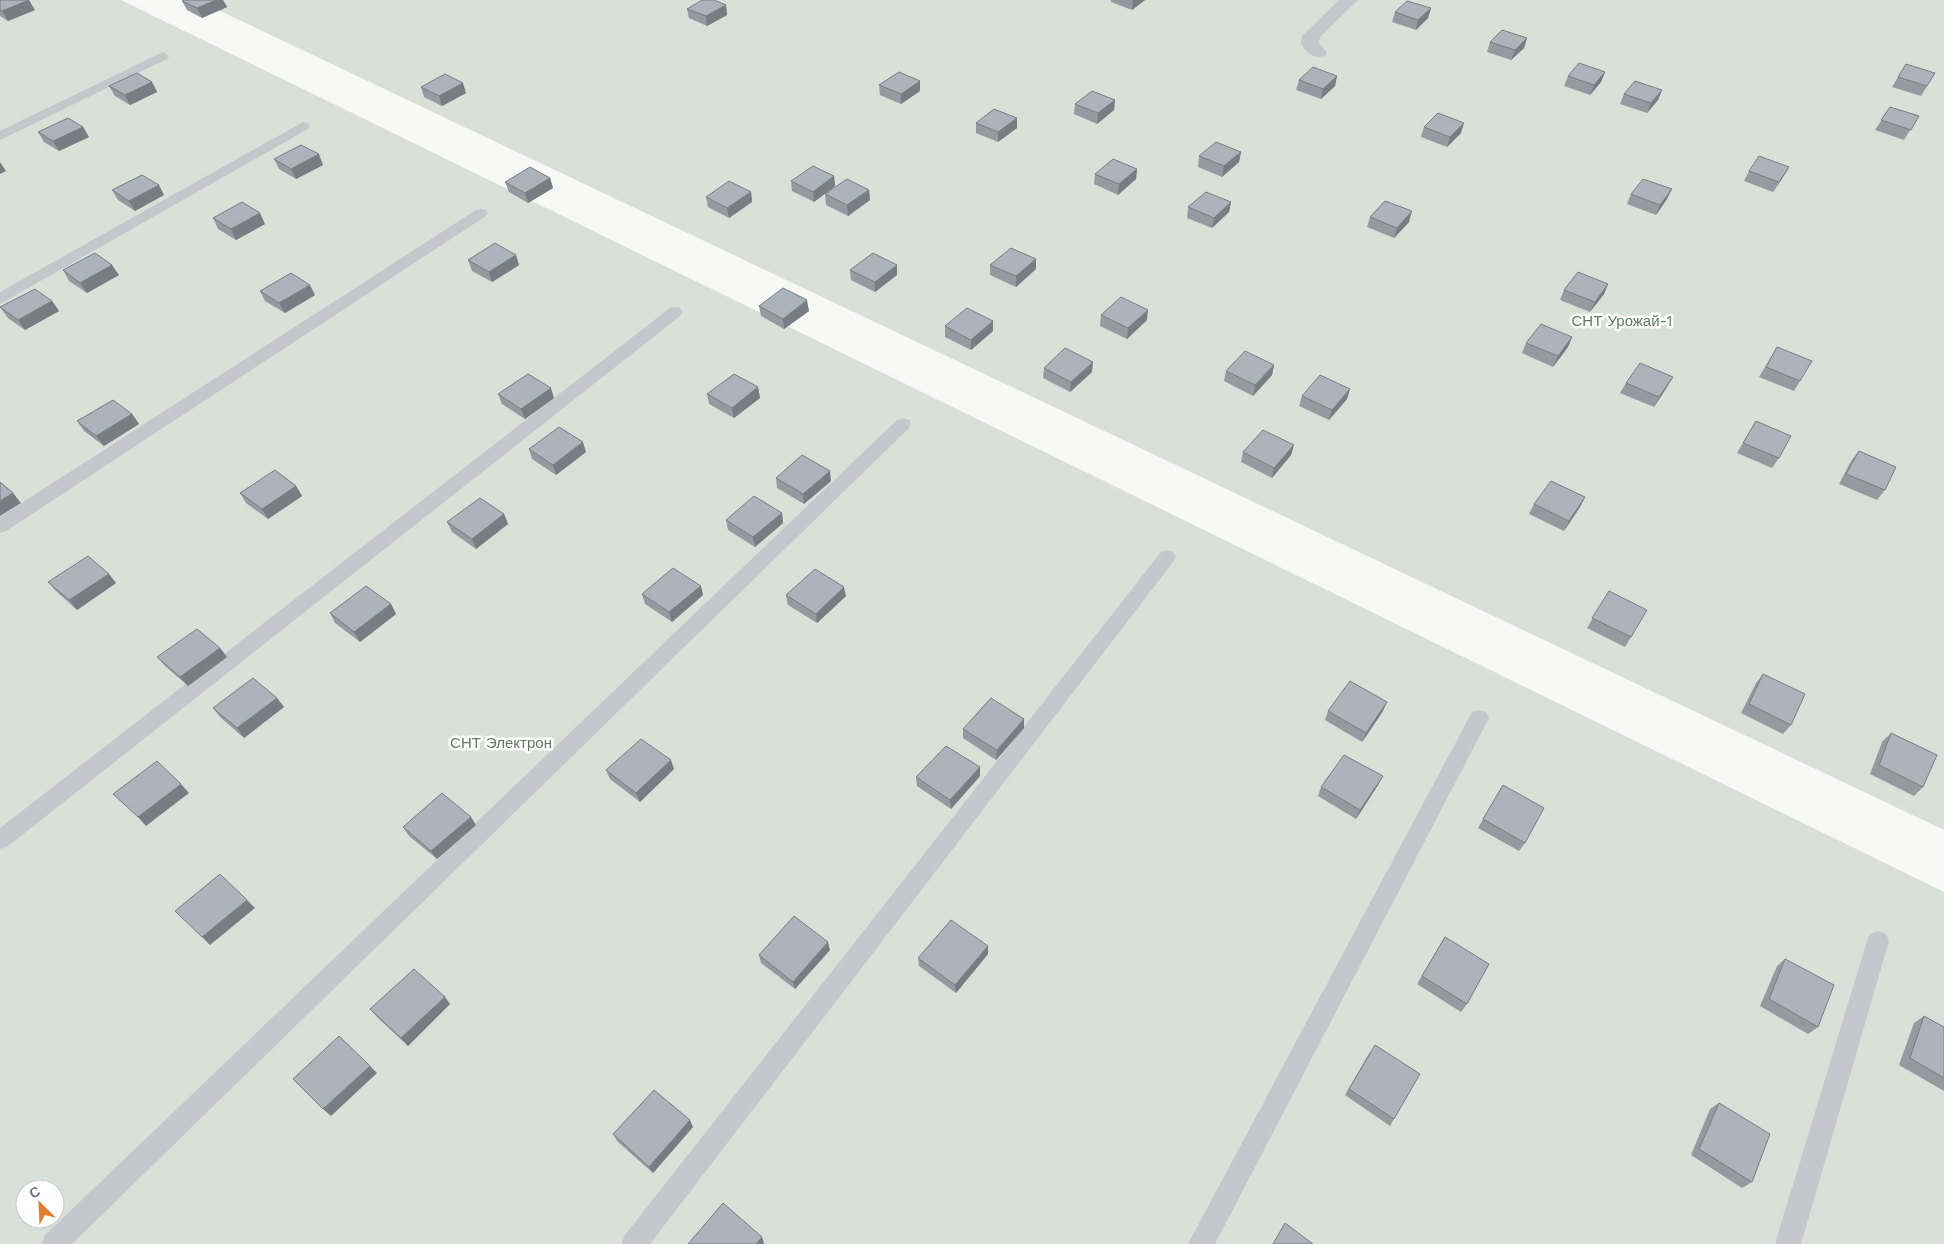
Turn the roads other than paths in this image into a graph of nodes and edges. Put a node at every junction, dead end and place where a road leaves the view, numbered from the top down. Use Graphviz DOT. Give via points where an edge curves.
graph roads {
  1 [pos="1349,0"];
  2 [pos="1318,52"];
  3 [pos="163,56"];
  4 [pos="303,126"];
  5 [pos="0,136"];
  6 [pos="481,213"];
  7 [pos="0,299"];
  8 [pos="675,312"];
  9 [pos="903,424"];
  10 [pos="0,526"];
  11 [pos="1167,557"];
  12 [pos="1479,718"];
  13 [pos="0,840"];
  14 [pos="1878,941"];
  15 [pos="54,1244"];
  16 [pos="634,1244"];
  17 [pos="1201,1244"];
  18 [pos="1788,1244"];
  1 -- 2 [label="street" via="1311,36 1310,44"];
  3 -- 5 [label="lane"];
  4 -- 7 [label="lane"];
  6 -- 10 [label="lane"];
  8 -- 13 [label="lane"];
  9 -- 15 [label="lane"];
  11 -- 16 [label="lane"];
  12 -- 17 [label="lane"];
  14 -- 18 [label="lane"];
}
